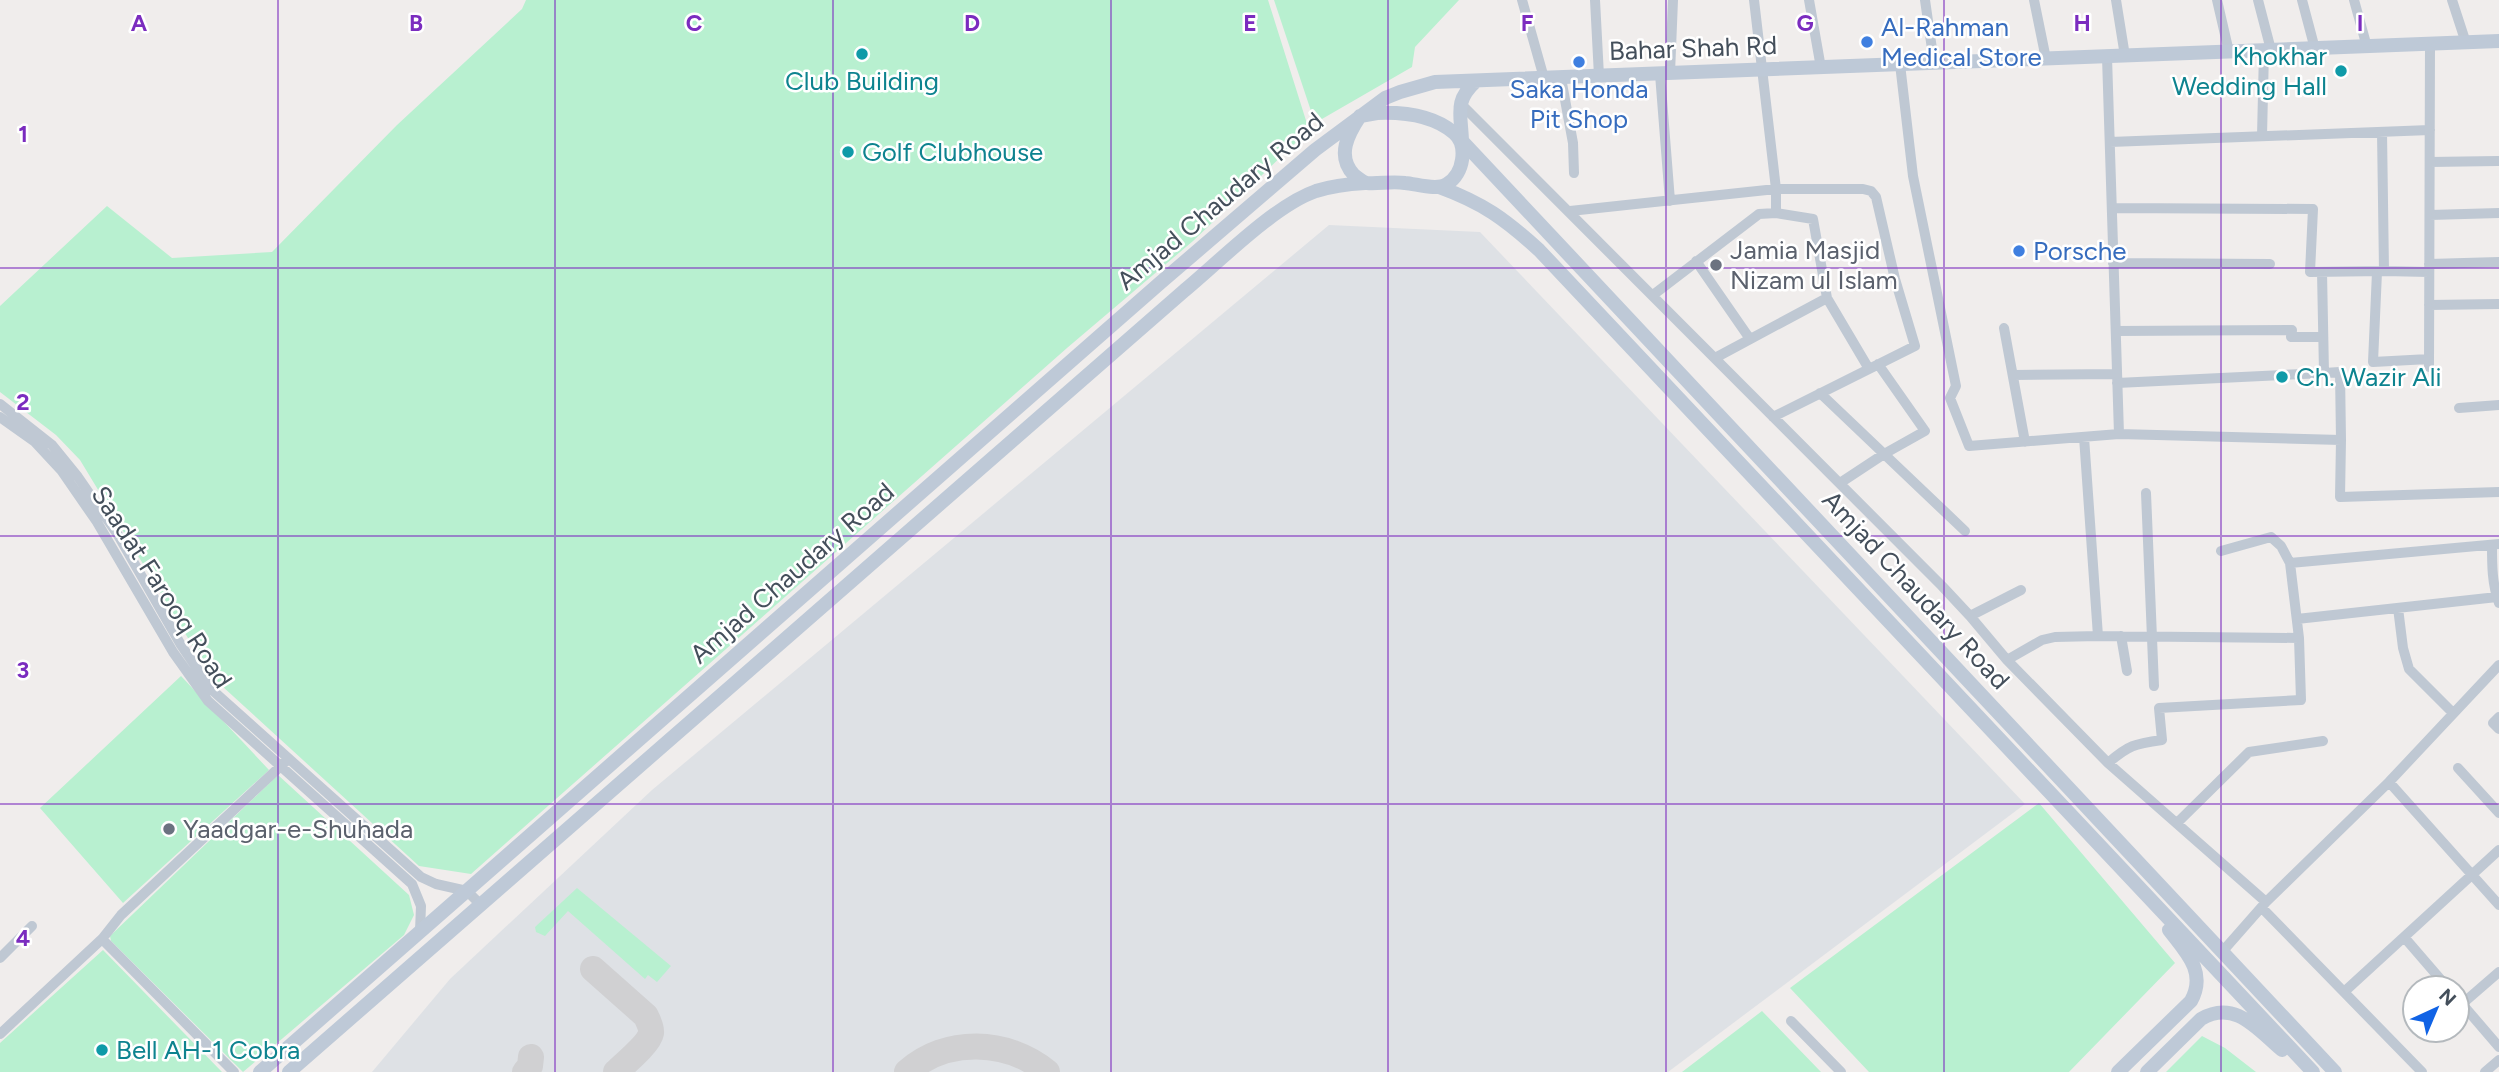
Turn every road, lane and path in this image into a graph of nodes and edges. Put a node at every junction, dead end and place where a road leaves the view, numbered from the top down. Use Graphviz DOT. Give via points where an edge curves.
graph roads {
  1 [pos="1522,0"];
  2 [pos="1595,0"];
  3 [pos="1673,0"];
  4 [pos="1754,0"];
  5 [pos="1809,0"];
  6 [pos="1925,0"];
  7 [pos="2034,0"];
  8 [pos="2116,0"];
  9 [pos="2217,0"];
  10 [pos="2258,0"];
  11 [pos="2302,0"];
  12 [pos="2354,0"];
  13 [pos="2452,0"];
  14 [pos="2499,41"];
  15 [pos="2466,43"];
  16 [pos="2430,44"];
  17 [pos="2367,47"];
  18 [pos="2315,48"];
  19 [pos="2268,50"];
  20 [pos="2229,52"];
  21 [pos="2125,56"];
  22 [pos="2107,57"];
  23 [pos="2046,59"];
  24 [pos="1934,63"];
  25 [pos="1900,65"];
  26 [pos="1821,68"];
  27 [pos="1764,70"];
  28 [pos="1665,74"];
  29 [pos="1599,76"];
  30 [pos="1544,78"];
  31 [pos="1561,78"];
  32 [pos="1476,81"];
  33 [pos="1460,103"];
  34 [pos="1360,117"];
  35 [pos="2430,130"];
  36 [pos="2382,132"];
  37 [pos="2262,136"];
  38 [pos="1462,141"];
  39 [pos="2110,142"];
  40 [pos="2498,161"];
  41 [pos="2430,162"];
  42 [pos="1574,173"];
  43 [pos="1364,183"];
  44 [pos="1439,187"];
  45 [pos="1776,189"];
  46 [pos="1670,201"];
  47 [pos="2112,208"];
  48 [pos="1570,211"];
  49 [pos="1776,213"];
  50 [pos="2499,213"];
  51 [pos="2430,215"];
  52 [pos="1696,261"];
  53 [pos="2499,261"];
  54 [pos="2113,263"];
  55 [pos="2270,264"];
  56 [pos="2429,268"];
  57 [pos="2322,272"];
  58 [pos="2380,272"];
  59 [pos="1653,295"];
  60 [pos="1827,298"];
  61 [pos="2429,304"];
  62 [pos="2499,304"];
  63 [pos="2004,328"];
  64 [pos="2116,331"];
  65 [pos="2323,337"];
  66 [pos="1751,339"];
  67 [pos="1715,358"];
  68 [pos="1873,367"];
  69 [pos="2324,373"];
  70 [pos="2012,374"];
  71 [pos="2117,379"];
  72 [pos="1820,393"];
  73 [pos="2499,405"];
  74 [pos="2459,408"];
  75 [pos="1,411"];
  76 [pos="1773,417"];
  77 [pos="2119,434"];
  78 [pos="2084,437"];
  79 [pos="2341,440"];
  80 [pos="2025,442"];
  81 [pos="1884,454"];
  82 [pos="1840,483"];
  83 [pos="2499,492"];
  84 [pos="2146,493"];
  85 [pos="1965,531"];
  86 [pos="2496,545"];
  87 [pos="2221,551"];
  88 [pos="2290,563"];
  89 [pos="2021,590"];
  90 [pos="2498,600"];
  91 [pos="2398,608"];
  92 [pos="1970,616"];
  93 [pos="2297,619"];
  94 [pos="2098,636"];
  95 [pos="2121,636"];
  96 [pos="2152,637"];
  97 [pos="2299,638"];
  98 [pos="2007,660"];
  99 [pos="2499,665"];
  100 [pos="2127,671"];
  101 [pos="2154,685"];
  102 [pos="2454,713"];
  103 [pos="2499,717"];
  104 [pos="2499,729"];
  105 [pos="2323,741"];
  106 [pos="284,763"];
  107 [pos="2108,763"];
  108 [pos="2458,768"];
  109 [pos="2389,782"];
  110 [pos="2499,813"];
  111 [pos="2177,823"];
  112 [pos="2499,850"];
  113 [pos="2109,854"];
  114 [pos="2472,875"];
  115 [pos="467,891"];
  116 [pos="480,904"];
  117 [pos="2264,905"];
  118 [pos="2499,905"];
  119 [pos="32,926"];
  120 [pos="420,932"];
  121 [pos="2404,937"];
  122 [pos="102,939"];
  123 [pos="2222,952"];
  124 [pos="0,958"];
  125 [pos="2499,972"];
  126 [pos="2436,974"];
  127 [pos="2344,992"];
  128 [pos="2471,993"];
  129 [pos="2471,1014"];
  130 [pos="1791,1021"];
  131 [pos="0,1034"];
  132 [pos="2499,1047"];
  133 [pos="2499,1060"];
  134 [pos="234,1072"];
  135 [pos="260,1072"];
  136 [pos="289,1072"];
  137 [pos="1841,1072"];
  138 [pos="2118,1072"];
  139 [pos="2147,1072"];
  140 [pos="2307,1072"];
  141 [pos="2313,1072"];
  142 [pos="2335,1072"];
  143 [pos="2422,1072"];
  144 [pos="2485,1072"];
  1 -- 30 [label="street"];
  2 -- 29 [label="street"];
  3 -- 28 [label="street"];
  4 -- 27 [label="street"];
  5 -- 26 [label="street"];
  6 -- 24 [label="street"];
  7 -- 23 [label="street"];
  8 -- 21 [label="street"];
  9 -- 20 [label="street"];
  10 -- 19 [label="street"];
  11 -- 18 [label="street"];
  12 -- 17 [label="street"];
  13 -- 15 [label="street"];
  14 -- 15 [label="main road, Bahar Shah Rd"];
  15 -- 16 [label="main road, Bahar Shah Rd"];
  16 -- 17 [label="main road, Bahar Shah Rd"];
  16 -- 35 [label="street"];
  17 -- 18 [label="main road, Bahar Shah Rd"];
  18 -- 19 [label="main road, Bahar Shah Rd"];
  19 -- 20 [label="main road, Bahar Shah Rd"];
  19 -- 37 [label="street"];
  20 -- 21 [label="main road, Bahar Shah Rd"];
  21 -- 22 [label="main road, Bahar Shah Rd"];
  22 -- 23 [label="main road, Bahar Shah Rd"];
  22 -- 39 [label="street"];
  23 -- 24 [label="main road, Bahar Shah Rd"];
  24 -- 25 [label="main road, Bahar Shah Rd"];
  25 -- 26 [label="main road, Bahar Shah Rd"];
  25 -- 80 [label="street" via="1913,176 1956,386 1950,398 1969,446"];
  26 -- 27 [label="main road, Bahar Shah Rd"];
  27 -- 28 [label="main road, Bahar Shah Rd"];
  27 -- 45 [label="street"];
  28 -- 29 [label="main road, Bahar Shah Rd"];
  28 -- 46 [label="street"];
  29 -- 31 [label="main road, Bahar Shah Rd"];
  30 -- 31 [label="main road, Bahar Shah Rd"];
  30 -- 32 [label="main road, Bahar Shah Rd"];
  31 -- 42 [label="street"];
  32 -- 33 [label="main road"];
  32 -- 34 [label="main road, Amjad Chaudary Road" via="1417,86 1385,98"];
  33 -- 38 [label="main road"];
  33 -- 48 [label="street"];
  34 -- 38 [label="main road" via="1417,116 1445,127"];
  34 -- 43 [label="main road" via="1346,141 1344,156 1350,170"];
  34 -- 115 [label="main road, Amjad Chaudary Road" via="1160,283"];
  35 -- 36 [label="street"];
  35 -- 41 [label="street"];
  36 -- 37 [label="street"];
  36 -- 58 [label="street"];
  37 -- 39 [label="street"];
  38 -- 44 [label="main road" via="1458,172"];
  38 -- 123 [label="main road, Amjad Chaudary Road"];
  39 -- 47 [label="street"];
  40 -- 41 [label="street"];
  41 -- 51 [label="street"];
  43 -- 44 [label="main road"];
  43 -- 116 [label="main road, Amjad Chaudary Road" via="1314,192 1268,220"];
  44 -- 113 [label="main road, Amjad Chaudary Road" via="1487,208 1539,250"];
  45 -- 46 [label="street"];
  45 -- 49 [label="street"];
  45 -- 68 [label="street" via="1863,189 1876,197 1915,346"];
  46 -- 48 [label="street"];
  47 -- 54 [label="street"];
  47 -- 57 [label="street" via="2313,209 2310,272"];
  48 -- 59 [label="street"];
  49 -- 52 [label="street" via="1759,214"];
  49 -- 60 [label="street" via="1813,219"];
  50 -- 51 [label="street"];
  51 -- 56 [label="street"];
  52 -- 59 [label="street"];
  52 -- 66 [label="street"];
  53 -- 56 [label="street"];
  54 -- 55 [label="street"];
  54 -- 64 [label="street"];
  56 -- 58 [label="street"];
  56 -- 61 [label="street"];
  57 -- 58 [label="street"];
  57 -- 65 [label="street"];
  58 -- 61 [label="street" via="2373,362 2429,363"];
  59 -- 67 [label="street"];
  60 -- 66 [label="street"];
  60 -- 68 [label="street"];
  61 -- 62 [label="street"];
  63 -- 70 [label="street"];
  64 -- 65 [label="street" via="2292,330 2291,337"];
  64 -- 71 [label="street"];
  65 -- 69 [label="street"];
  66 -- 67 [label="street"];
  67 -- 76 [label="street"];
  68 -- 72 [label="street"];
  68 -- 81 [label="street" via="1925,431"];
  69 -- 71 [label="street"];
  69 -- 79 [label="street" via="2340,372"];
  70 -- 71 [label="street"];
  70 -- 80 [label="street"];
  71 -- 77 [label="street"];
  72 -- 76 [label="street"];
  72 -- 81 [label="street"];
  73 -- 74 [label="street"];
  75 -- 106 [label="street, Saadat Farooq Road" via="52,445 78,477 211,690"];
  76 -- 82 [label="street"];
  77 -- 78 [label="street"];
  77 -- 79 [label="street"];
  78 -- 80 [label="street"];
  78 -- 94 [label="street"];
  79 -- 83 [label="street" via="2340,497"];
  81 -- 82 [label="street"];
  81 -- 85 [label="street"];
  82 -- 92 [label="street"];
  84 -- 96 [label="street"];
  86 -- 88 [label="street"];
  86 -- 90 [label="street" via="2492,571"];
  87 -- 88 [label="street" via="2271,537"];
  88 -- 93 [label="street"];
  89 -- 92 [label="street"];
  90 -- 91 [label="street"];
  91 -- 93 [label="street"];
  91 -- 102 [label="street" via="2409,669"];
  92 -- 98 [label="street"];
  93 -- 97 [label="street"];
  94 -- 95 [label="street"];
  94 -- 98 [label="street" via="2042,640"];
  95 -- 96 [label="street"];
  95 -- 100 [label="street"];
  96 -- 97 [label="street"];
  96 -- 101 [label="street"];
  97 -- 107 [label="street" via="2301,700 2159,708 2162,740 2126,748"];
  98 -- 107 [label="street"];
  99 -- 102 [label="street"];
  102 -- 109 [label="street"];
  103 -- 104 [label="street" via="2493,723"];
  105 -- 111 [label="street" via="2249,752"];
  106 -- 115 [label="street, Saadat Farooq Road" via="421,877"];
  106 -- 120 [label="street, Saadat Farooq Road" via="412,884 421,906"];
  106 -- 122 [label="street" via="121,915"];
  107 -- 111 [label="street"];
  108 -- 110 [label="street"];
  109 -- 114 [label="street"];
  109 -- 117 [label="street"];
  111 -- 117 [label="street"];
  112 -- 114 [label="street"];
  113 -- 138 [label="main road" via="2193,960 2198,983 2191,1001"];
  113 -- 141 [label="main road, Amjad Chaudary Road"];
  114 -- 118 [label="street"];
  114 -- 121 [label="street"];
  115 -- 116 [label="street"];
  115 -- 120 [label="main road, Amjad Chaudary Road"];
  116 -- 136 [label="main road, Amjad Chaudary Road"];
  117 -- 123 [label="street"];
  117 -- 127 [label="street"];
  119 -- 124 [label="street"];
  120 -- 135 [label="main road, Amjad Chaudary Road"];
  121 -- 126 [label="street"];
  121 -- 127 [label="street"];
  122 -- 131 [label="street"];
  122 -- 134 [label="street"];
  123 -- 142 [label="main road, Amjad Chaudary Road"];
  125 -- 128 [label="street"];
  127 -- 143 [label="street"];
  129 -- 132 [label="street"];
  130 -- 137 [label="street"];
  133 -- 144 [label="street"];
  139 -- 140 [label="main road" via="2201,1019 2224,1011 2250,1023"];
}
